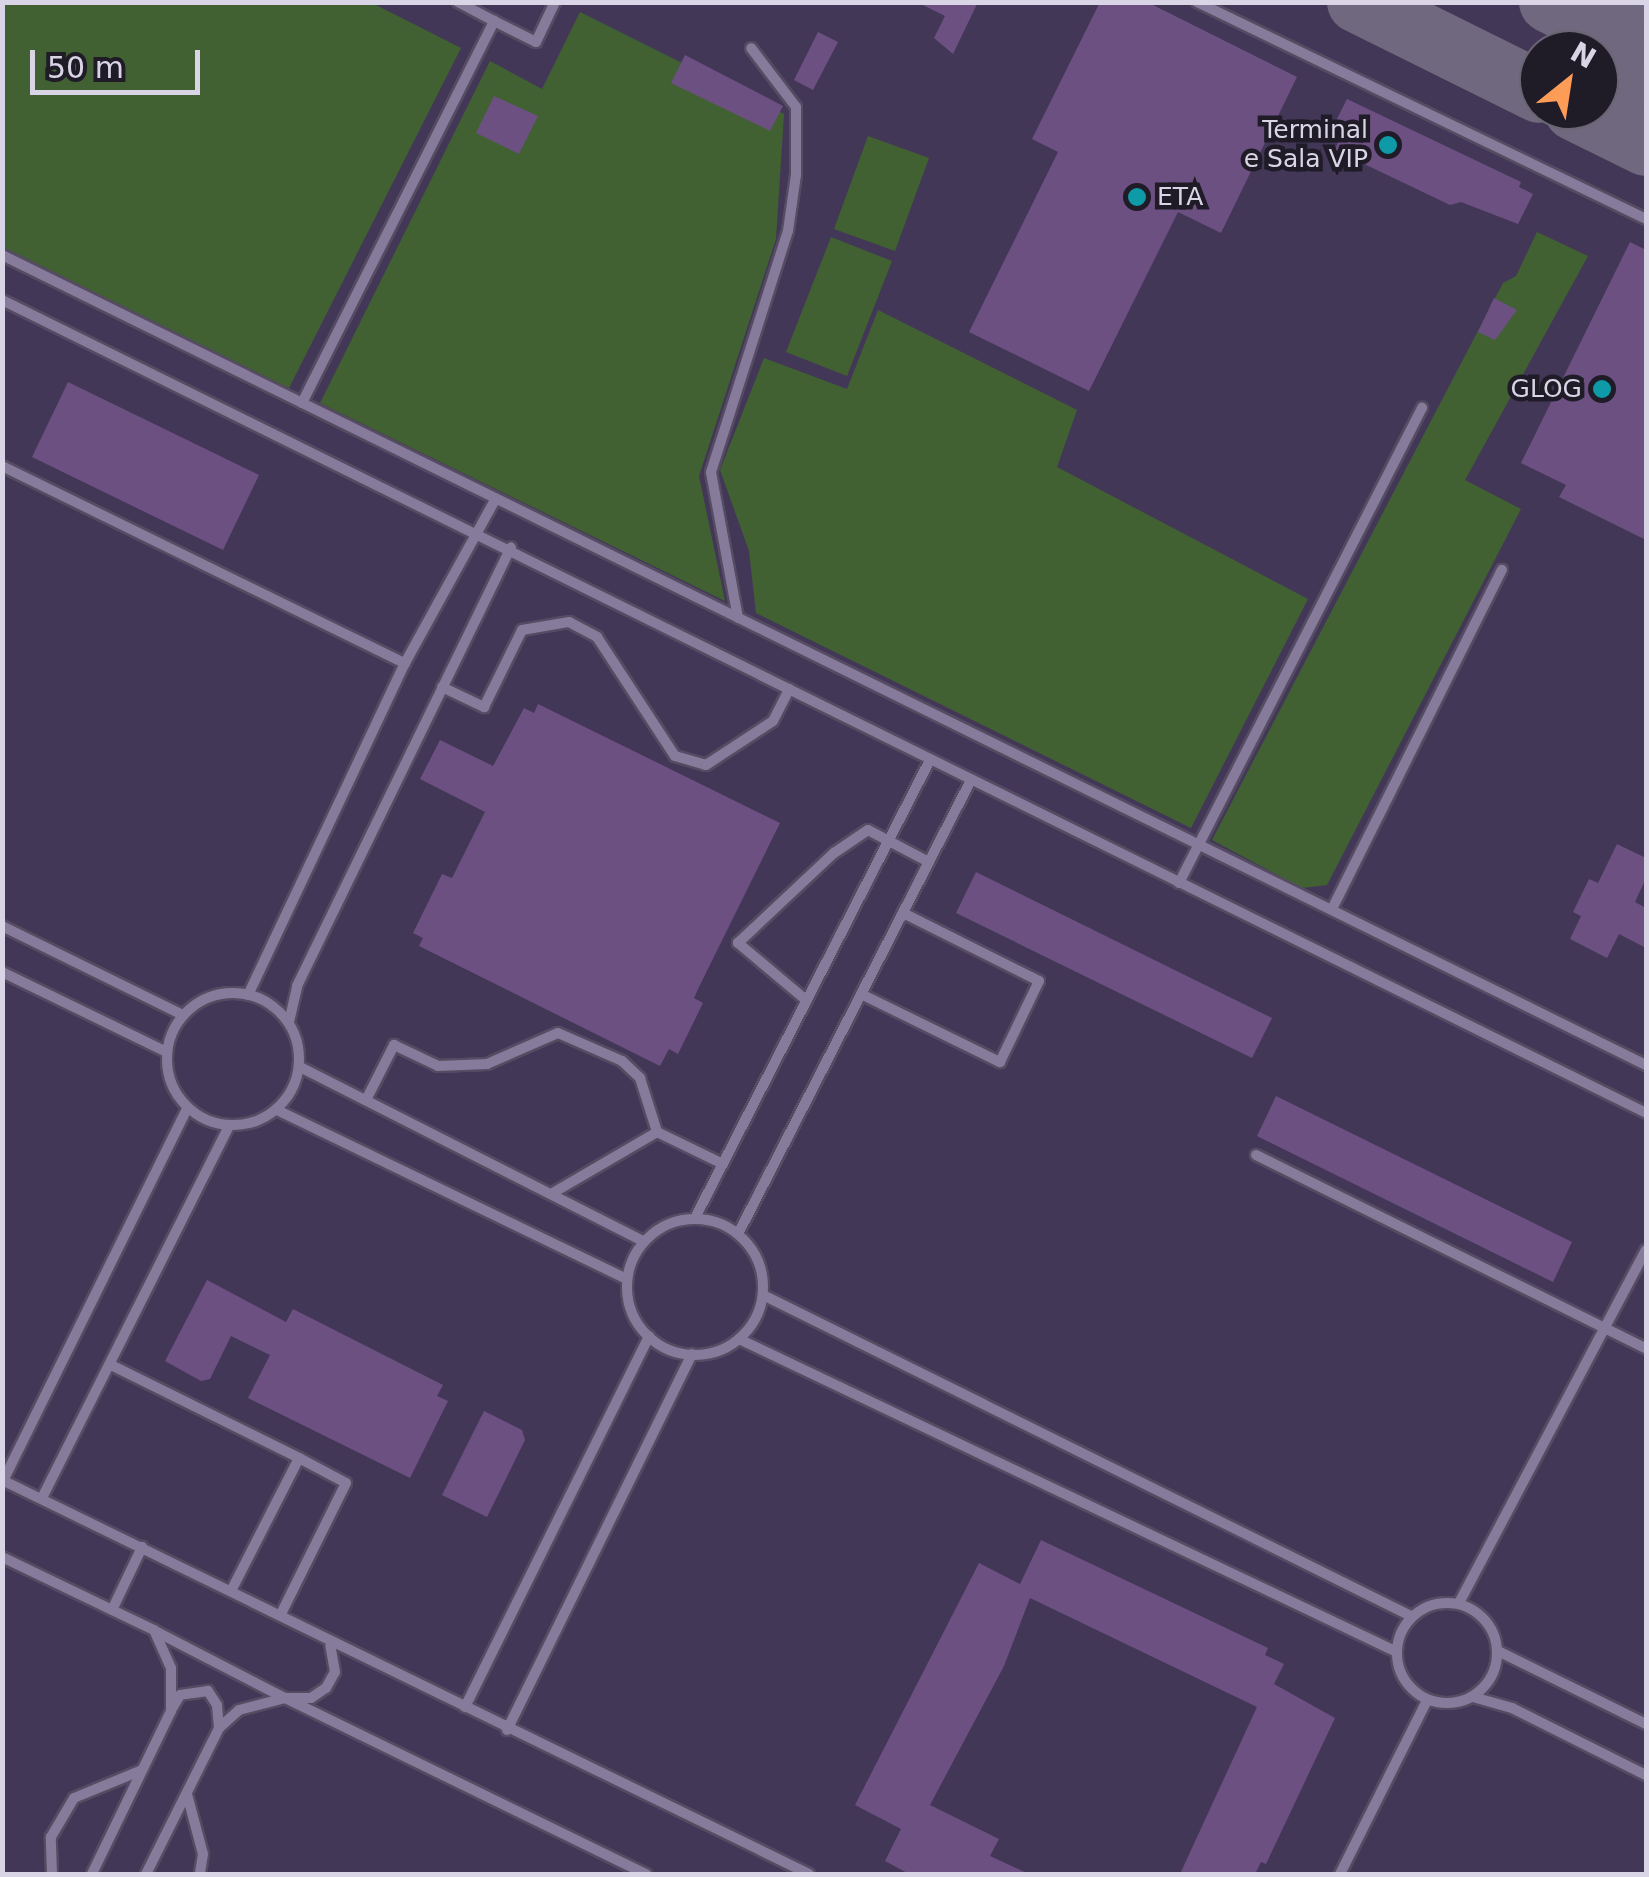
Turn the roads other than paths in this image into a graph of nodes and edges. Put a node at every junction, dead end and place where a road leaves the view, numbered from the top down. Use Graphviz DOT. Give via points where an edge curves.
graph roads {
  1 [pos="458,2"];
  2 [pos="555,2"];
  3 [pos="1197,2"];
  4 [pos="494,21"];
  5 [pos="751,48"];
  6 [pos="1646,218"];
  7 [pos="2,256"];
  8 [pos="2,300"];
  9 [pos="302,403"];
  10 [pos="1422,408"];
  11 [pos="2,466"];
  12 [pos="495,500"];
  13 [pos="474,532"];
  14 [pos="511,548"];
  15 [pos="1502,570"];
  16 [pos="738,618"];
  17 [pos="405,662"];
  18 [pos="442,687"];
  19 [pos="789,689"];
  20 [pos="930,760"];
  21 [pos="971,780"];
  22 [pos="888,841"];
  23 [pos="1200,841"];
  24 [pos="929,862"];
  25 [pos="1179,883"];
  26 [pos="1334,905"];
  27 [pos="902,913"];
  28 [pos="2,926"];
  29 [pos="2,972"];
  30 [pos="860,994"];
  31 [pos="248,995"];
  32 [pos="806,1000"];
  33 [pos="183,1015"];
  34 [pos="289,1022"];
  35 [pos="167,1052"];
  36 [pos="1646,1064"];
  37 [pos="300,1067"];
  38 [pos="366,1100"];
  39 [pos="188,1106"];
  40 [pos="276,1110"];
  41 [pos="1646,1112"];
  42 [pos="228,1126"];
  43 [pos="658,1132"];
  44 [pos="1256,1155"];
  45 [pos="721,1163"];
  46 [pos="550,1194"];
  47 [pos="695,1218"];
  48 [pos="738,1234"];
  49 [pos="643,1241"];
  50 [pos="1646,1250"];
  51 [pos="627,1280"];
  52 [pos="763,1295"];
  53 [pos="1605,1330"];
  54 [pos="648,1336"];
  55 [pos="738,1339"];
  56 [pos="1646,1349"];
  57 [pos="692,1354"];
  58 [pos="111,1365"];
  59 [pos="299,1458"];
  60 [pos="3,1480"];
  61 [pos="42,1498"];
  62 [pos="142,1547"];
  63 [pos="2,1557"];
  64 [pos="231,1591"];
  65 [pos="1459,1603"];
  66 [pos="112,1610"];
  67 [pos="280,1616"];
  68 [pos="1410,1616"];
  69 [pos="154,1630"];
  70 [pos="324,1639"];
  71 [pos="1498,1651"];
  72 [pos="1396,1652"];
  73 [pos="1472,1697"];
  74 [pos="286,1698"];
  75 [pos="1427,1700"];
  76 [pos="466,1706"];
  77 [pos="171,1710"];
  78 [pos="1646,1724"];
  79 [pos="218,1728"];
  80 [pos="507,1730"];
  81 [pos="142,1770"];
  82 [pos="1646,1775"];
  83 [pos="186,1794"];
  84 [pos="52,1874"];
  85 [pos="92,1874"];
  86 [pos="146,1874"];
  87 [pos="200,1874"];
  88 [pos="646,1874"];
  89 [pos="809,1874"];
  90 [pos="1340,1874"];
  1 -- 4 [label="lane"];
  2 -- 4 [label="lane" via="536,42"];
  3 -- 6 [label="lane"];
  4 -- 9 [label="lane"];
  5 -- 16 [label="lane" via="796,108 796,175 788,232 711,472"];
  7 -- 9 [label="lane"];
  8 -- 13 [label="lane"];
  9 -- 12 [label="lane"];
  10 -- 23 [label="lane"];
  11 -- 17 [label="lane"];
  12 -- 13 [label="lane"];
  12 -- 16 [label="lane"];
  13 -- 14 [label="lane"];
  13 -- 17 [label="lane"];
  14 -- 18 [label="lane"];
  14 -- 19 [label="lane"];
  15 -- 26 [label="lane"];
  16 -- 23 [label="lane"];
  17 -- 31 [label="lane"];
  18 -- 19 [label="lane" via="484,707 522,630 570,622 597,637 675,756 706,765 773,721"];
  18 -- 34 [label="lane" via="297,986"];
  19 -- 20 [label="lane"];
  20 -- 21 [label="lane"];
  20 -- 22 [label="lane"];
  21 -- 24 [label="lane"];
  21 -- 25 [label="lane"];
  22 -- 24 [label="lane"];
  22 -- 32 [label="lane"];
  22 -- 32 [label="lane" via="868,830 834,853 738,943"];
  23 -- 25 [label="lane"];
  23 -- 26 [label="lane"];
  24 -- 27 [label="lane"];
  25 -- 41 [label="lane"];
  26 -- 36 [label="lane"];
  27 -- 30 [label="lane"];
  27 -- 30 [label="lane" via="1039,980 1000,1062"];
  28 -- 33 [label="lane"];
  29 -- 35 [label="lane"];
  30 -- 48 [label="lane"];
  31 -- 33 [label="lane" via="208,997"];
  31 -- 34 [label="lane"];
  32 -- 45 [label="lane"];
  33 -- 35 [label="lane"];
  34 -- 37 [label="lane"];
  35 -- 39 [label="lane" via="168,1075"];
  37 -- 38 [label="lane"];
  37 -- 40 [label="lane"];
  38 -- 43 [label="lane" via="394,1045 438,1066 487,1064 558,1033 622,1061 640,1078"];
  38 -- 46 [label="lane"];
  39 -- 42 [label="lane"];
  39 -- 60 [label="lane"];
  40 -- 42 [label="lane"];
  40 -- 51 [label="lane"];
  42 -- 58 [label="lane"];
  43 -- 45 [label="lane"];
  43 -- 46 [label="lane"];
  44 -- 53 [label="lane"];
  45 -- 47 [label="lane"];
  46 -- 49 [label="lane"];
  47 -- 48 [label="lane"];
  47 -- 49 [label="lane" via="672,1222"];
  48 -- 52 [label="lane" via="762,1272"];
  49 -- 51 [label="lane"];
  50 -- 53 [label="lane"];
  51 -- 54 [label="lane" via="627,1298"];
  52 -- 55 [label="lane"];
  52 -- 68 [label="lane"];
  53 -- 56 [label="lane"];
  53 -- 65 [label="lane"];
  54 -- 57 [label="lane"];
  54 -- 76 [label="lane"];
  55 -- 57 [label="lane"];
  55 -- 72 [label="lane"];
  57 -- 80 [label="lane"];
  58 -- 59 [label="lane"];
  58 -- 61 [label="lane"];
  59 -- 64 [label="lane"];
  59 -- 67 [label="lane" via="346,1484"];
  60 -- 61 [label="lane"];
  61 -- 62 [label="lane"];
  62 -- 64 [label="lane"];
  62 -- 66 [label="lane"];
  63 -- 66 [label="lane"];
  64 -- 67 [label="lane"];
  65 -- 68 [label="lane" via="1441,1602"];
  65 -- 71 [label="lane" via="1484,1618"];
  66 -- 69 [label="lane"];
  67 -- 70 [label="lane"];
  68 -- 72 [label="lane"];
  69 -- 74 [label="lane"];
  69 -- 77 [label="lane" via="171,1668"];
  70 -- 74 [label="lane" via="336,1652 326,1688 311,1698"];
  70 -- 76 [label="lane"];
  71 -- 73 [label="lane" via="1495,1670"];
  71 -- 78 [label="lane"];
  72 -- 75 [label="lane" via="1407,1685"];
  73 -- 75 [label="lane" via="1444,1704"];
  73 -- 82 [label="lane" via="1512,1708"];
  74 -- 79 [label="lane" via="239,1710"];
  74 -- 88 [label="lane"];
  75 -- 90 [label="lane"];
  76 -- 80 [label="lane"];
  77 -- 79 [label="lane" via="180,1694 208,1691 218,1705"];
  77 -- 81 [label="lane"];
  79 -- 83 [label="lane"];
  80 -- 89 [label="lane"];
  81 -- 84 [label="lane" via="74,1798 52,1837"];
  81 -- 85 [label="lane"];
  83 -- 86 [label="lane"];
  83 -- 87 [label="lane" via="203,1854"];
}
